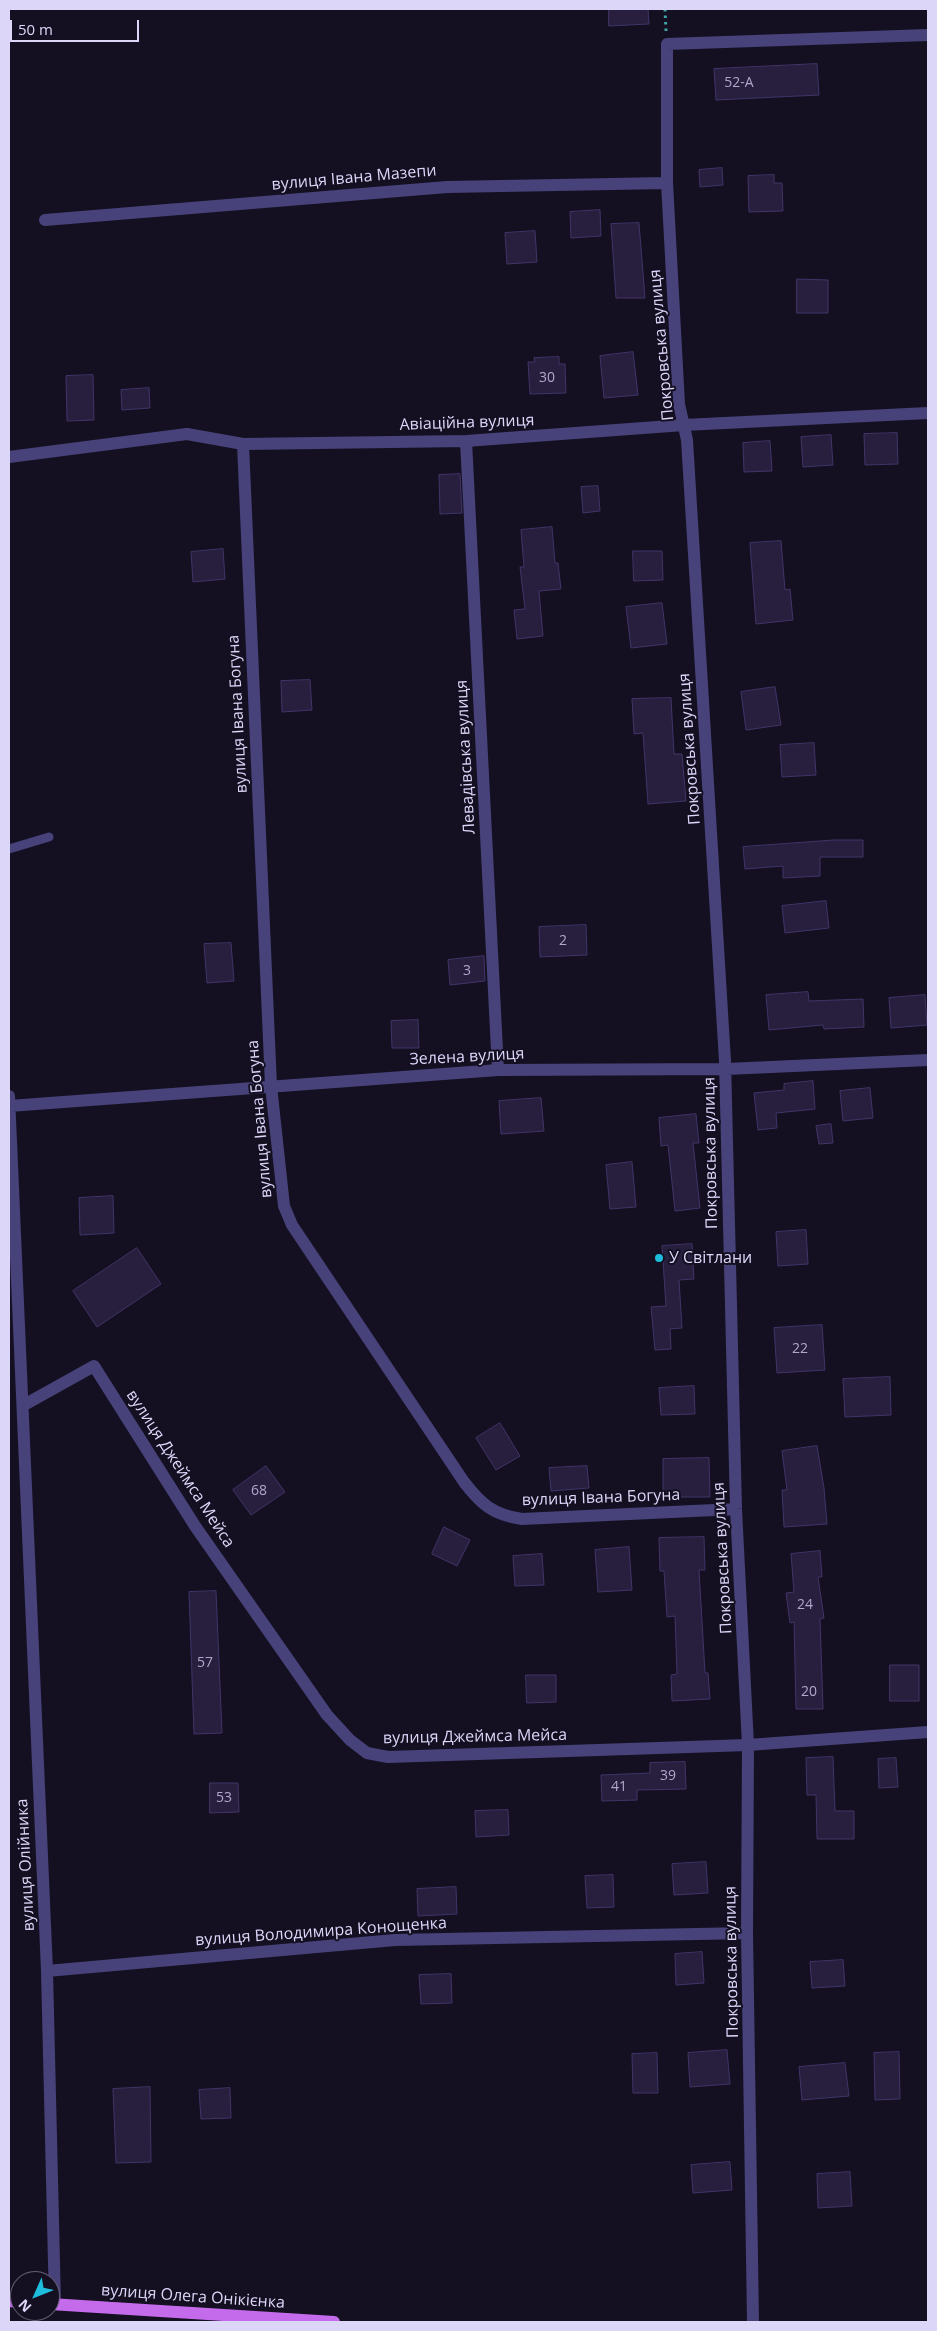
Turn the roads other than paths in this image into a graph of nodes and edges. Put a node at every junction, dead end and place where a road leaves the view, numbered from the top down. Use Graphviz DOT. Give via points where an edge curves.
graph roads {
  1 [pos="928,35"];
  2 [pos="667,183"];
  3 [pos="45,220"];
  4 [pos="928,413"];
  5 [pos="684,425"];
  6 [pos="466,441"];
  7 [pos="242,444"];
  8 [pos="9,457"];
  9 [pos="49,837"];
  10 [pos="9,849"];
  11 [pos="928,1060"];
  12 [pos="726,1069"];
  13 [pos="498,1070"];
  14 [pos="271,1086"];
  15 [pos="9,1096"];
  16 [pos="9,1106"];
  17 [pos="24,1404"];
  18 [pos="736,1509"];
  19 [pos="928,1732"];
  20 [pos="748,1745"];
  21 [pos="747,1933"];
  22 [pos="48,1970"];
  23 [pos="52,2271"];
  24 [pos="60,2305"];
  25 [pos="334,2322"];
  26 [pos="753,2322"];
  1 -- 2 [label="street, Покровська вулиця" via="667,44"];
  2 -- 3 [label="street, вулиця Івана Мазепи" via="447,187"];
  2 -- 5 [label="street, Покровська вулиця" via="679,404"];
  4 -- 5 [label="street, Авіаційна вулиця"];
  5 -- 6 [label="street, Авіаційна вулиця"];
  5 -- 12 [label="street, Покровська вулиця"];
  6 -- 7 [label="street, Авіаційна вулиця"];
  6 -- 13 [label="street, Левадівська вулиця"];
  7 -- 8 [label="street, Авіаційна вулиця" via="187,434"];
  7 -- 14 [label="street, вулиця Івана Богуна"];
  9 -- 10 [label="lane"];
  11 -- 12 [label="street, Зелена вулиця"];
  12 -- 13 [label="street, Зелена вулиця"];
  12 -- 18 [label="street, Покровська вулиця"];
  13 -- 14 [label="street, Зелена вулиця"];
  14 -- 16 [label="street, Зелена вулиця"];
  14 -- 18 [label="street, вулиця Івана Богуна" via="284,1206 292,1225 476,1497 490,1509 522,1519"];
  15 -- 16 [label="street, вулиця Олійника"];
  16 -- 17 [label="street, вулиця Олійника"];
  17 -- 20 [label="street, вулиця Джеймса Мейса" via="94,1366 195,1526 327,1715 367,1753 388,1757"];
  17 -- 22 [label="street, вулиця Олійника"];
  18 -- 20 [label="street, Покровська вулиця"];
  19 -- 20 [label="street, вулиця Джеймса Мейса"];
  20 -- 21 [label="street, Покровська вулиця"];
  21 -- 22 [label="street, вулиця Володимира Конощенка" via="395,1940"];
  21 -- 26 [label="street, Покровська вулиця"];
  22 -- 23 [label="street, вулиця Олійника"];
  24 -- 25 [label="main road, вулиця Олега Онікієнка"];
}
